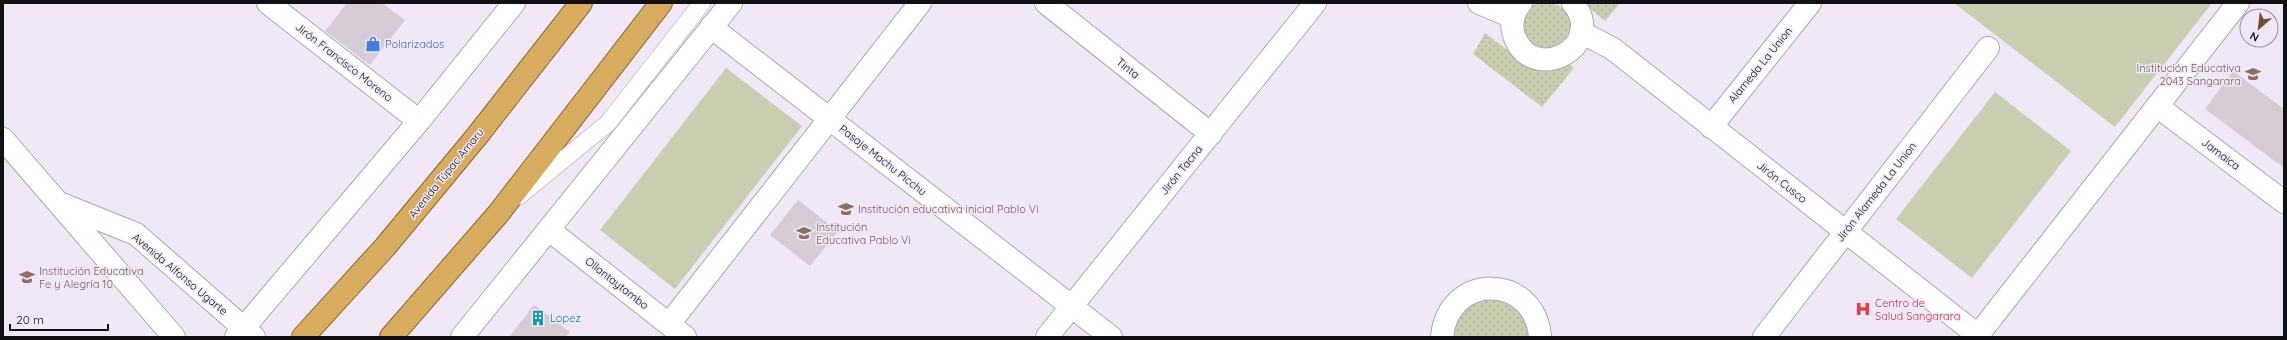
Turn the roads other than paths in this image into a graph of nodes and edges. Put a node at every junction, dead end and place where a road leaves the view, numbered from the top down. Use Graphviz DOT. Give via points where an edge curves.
graph roads {
  1 [pos="268,3"];
  2 [pos="514,3"];
  3 [pos="581,3"];
  4 [pos="661,3"];
  5 [pos="702,3"];
  6 [pos="730,3"];
  7 [pos="920,3"];
  8 [pos="1046,3"];
  9 [pos="1315,3"];
  10 [pos="1479,3"];
  11 [pos="1573,3"];
  12 [pos="1810,3"];
  13 [pos="2238,3"];
  14 [pos="1517,10"];
  15 [pos="711,27"];
  16 [pos="1581,32"];
  17 [pos="1988,48"];
  18 [pos="2157,106"];
  19 [pos="830,119"];
  20 [pos="419,120"];
  21 [pos="1711,127"];
  22 [pos="1211,134"];
  23 [pos="3,139"];
  24 [pos="56,202"];
  25 [pos="2284,202"];
  26 [pos="498,214"];
  27 [pos="549,230"];
  28 [pos="1845,232"];
  29 [pos="1072,306"];
  30 [pos="677,331"];
  31 [pos="245,334"];
  32 [pos="1979,336"];
  33 [pos="174,337"];
  34 [pos="303,337"];
  35 [pos="392,337"];
  36 [pos="462,337"];
  37 [pos="1047,337"];
  38 [pos="1111,337"];
  39 [pos="1442,337"];
  40 [pos="1540,337"];
  41 [pos="1764,337"];
  1 -- 20 [label="street, Jirón Francisco Moreno"];
  2 -- 20 [label="street"];
  3 -- 34 [label="highway, Avenida Túpac Amaru" via="385,247"];
  4 -- 26 [label="highway"];
  5 -- 26 [label="lane" via="608,123"];
  6 -- 15 [label="street"];
  7 -- 19 [label="street"];
  8 -- 22 [label="street, Tinta"];
  9 -- 22 [label="street, Jirón Tacna"];
  10 -- 14 [label="street"];
  11 -- 16 [label="street" via="1582,20"];
  12 -- 21 [label="street, Alameda La Union"];
  13 -- 18 [label="street"];
  14 -- 16 [label="street" via="1514,33 1521,48 1529,55 1540,59 1562,57 1578,43"];
  15 -- 19 [label="street, Pasaje Machu Picchu"];
  15 -- 27 [label="street"];
  16 -- 21 [label="street, Jirón Cusco" via="1613,49"];
  17 -- 28 [label="street, Jirón Alameda La Union"];
  18 -- 25 [label="street, Jamaica"];
  18 -- 32 [label="street"];
  19 -- 29 [label="street, Pasaje Machu Picchu"];
  19 -- 30 [label="street"];
  20 -- 31 [label="street"];
  21 -- 28 [label="street, Jirón Cusco"];
  22 -- 29 [label="street, Jirón Tacna"];
  23 -- 24 [label="street, Avenida Alfonso Ugarte"];
  24 -- 31 [label="street, Avenida Alfonso Ugarte" via="136,234"];
  24 -- 33 [label="street, Avenida Alfonso Ugarte"];
  26 -- 35 [label="highway"];
  27 -- 30 [label="street, Ollantaytambo"];
  27 -- 36 [label="street"];
  28 -- 32 [label="street, Jirón Cusco"];
  28 -- 41 [label="street, Jirón Alameda La Union"];
  29 -- 37 [label="street, Jirón Tacna"];
  29 -- 38 [label="street, Pasaje Machu Picchu"];
  39 -- 40 [label="street" via="1443,324 1450,310 1461,298 1475,290 1491,288 1507,290 1521,298 1532,310 1539,325"];
}
